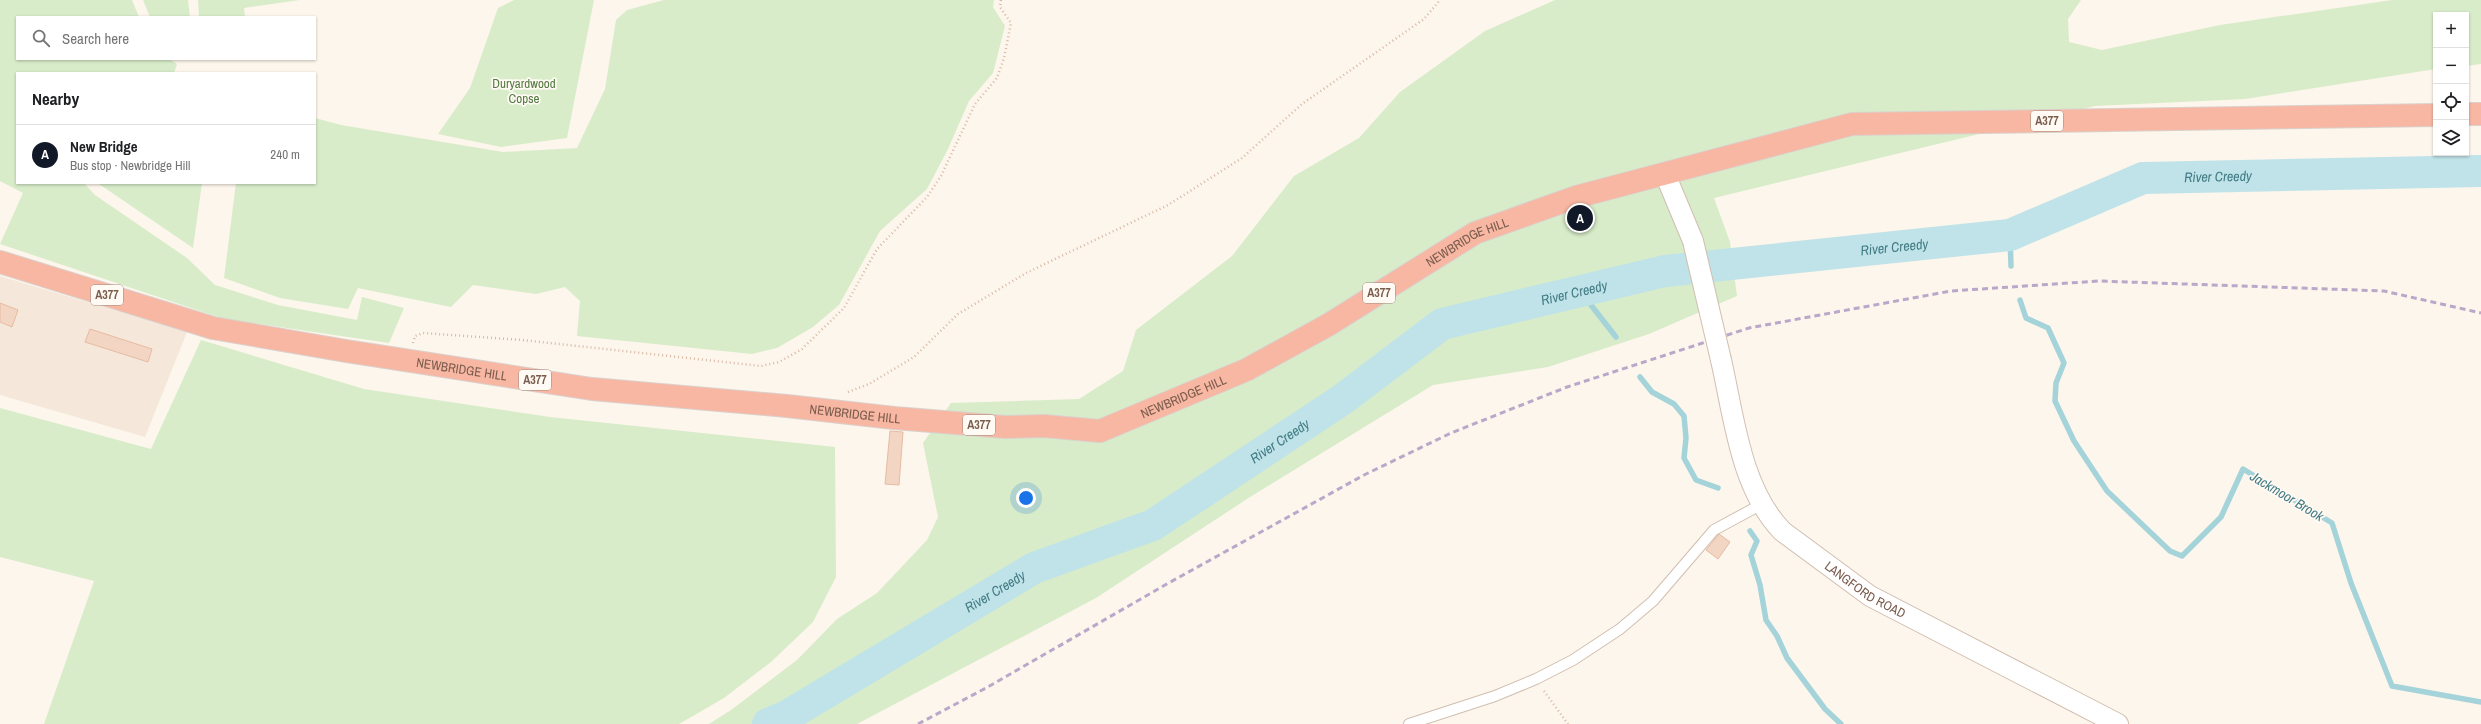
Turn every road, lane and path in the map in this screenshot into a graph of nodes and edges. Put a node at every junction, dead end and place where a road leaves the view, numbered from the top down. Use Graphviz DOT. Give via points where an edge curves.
graph roads {
  1 [pos="1001,0"];
  2 [pos="1440,0"];
  3 [pos="2469,114"];
  4 [pos="2481,114"];
  5 [pos="2433,115"];
  6 [pos="1665,174"];
  7 [pos="0,262"];
  8 [pos="407,360"];
  9 [pos="843,394"];
  10 [pos="1762,504"];
  11 [pos="1536,679"];
  12 [pos="1408,724"];
  13 [pos="1568,724"];
  14 [pos="2118,724"];
  1 -- 8 [label="path" via="1000,7 1011,23 997,78 975,104 941,176 927,197 877,249 844,308 802,349 779,362 761,366 522,340 423,333 415,336"];
  2 -- 9 [label="path" via="1424,19 1302,104 1242,158 1168,205 1026,272 958,314 914,357 869,384"];
  3 -- 4 [label="highway"];
  5 -- 6 [label="highway, A377" via="1852,124"];
  6 -- 8 [label="highway, NEWBRIDGE HILL / A377" via="1576,197 1474,233 1328,325 1246,370 1100,431 894,418 600,390"];
  6 -- 10 [label="street, LANGFORD ROAD, bridge" via="1693,241 1746,467"];
  7 -- 8 [label="highway, NEWBRIDGE HILL / A377" via="213,328"];
  10 -- 11 [label="lane" via="1714,530 1653,601 1620,629 1573,660"];
  10 -- 14 [label="street, LANGFORD ROAD" via="1782,531 1870,596"];
  11 -- 12 [label="lane" via="1495,696"];
  11 -- 13 [label="path"];
}
